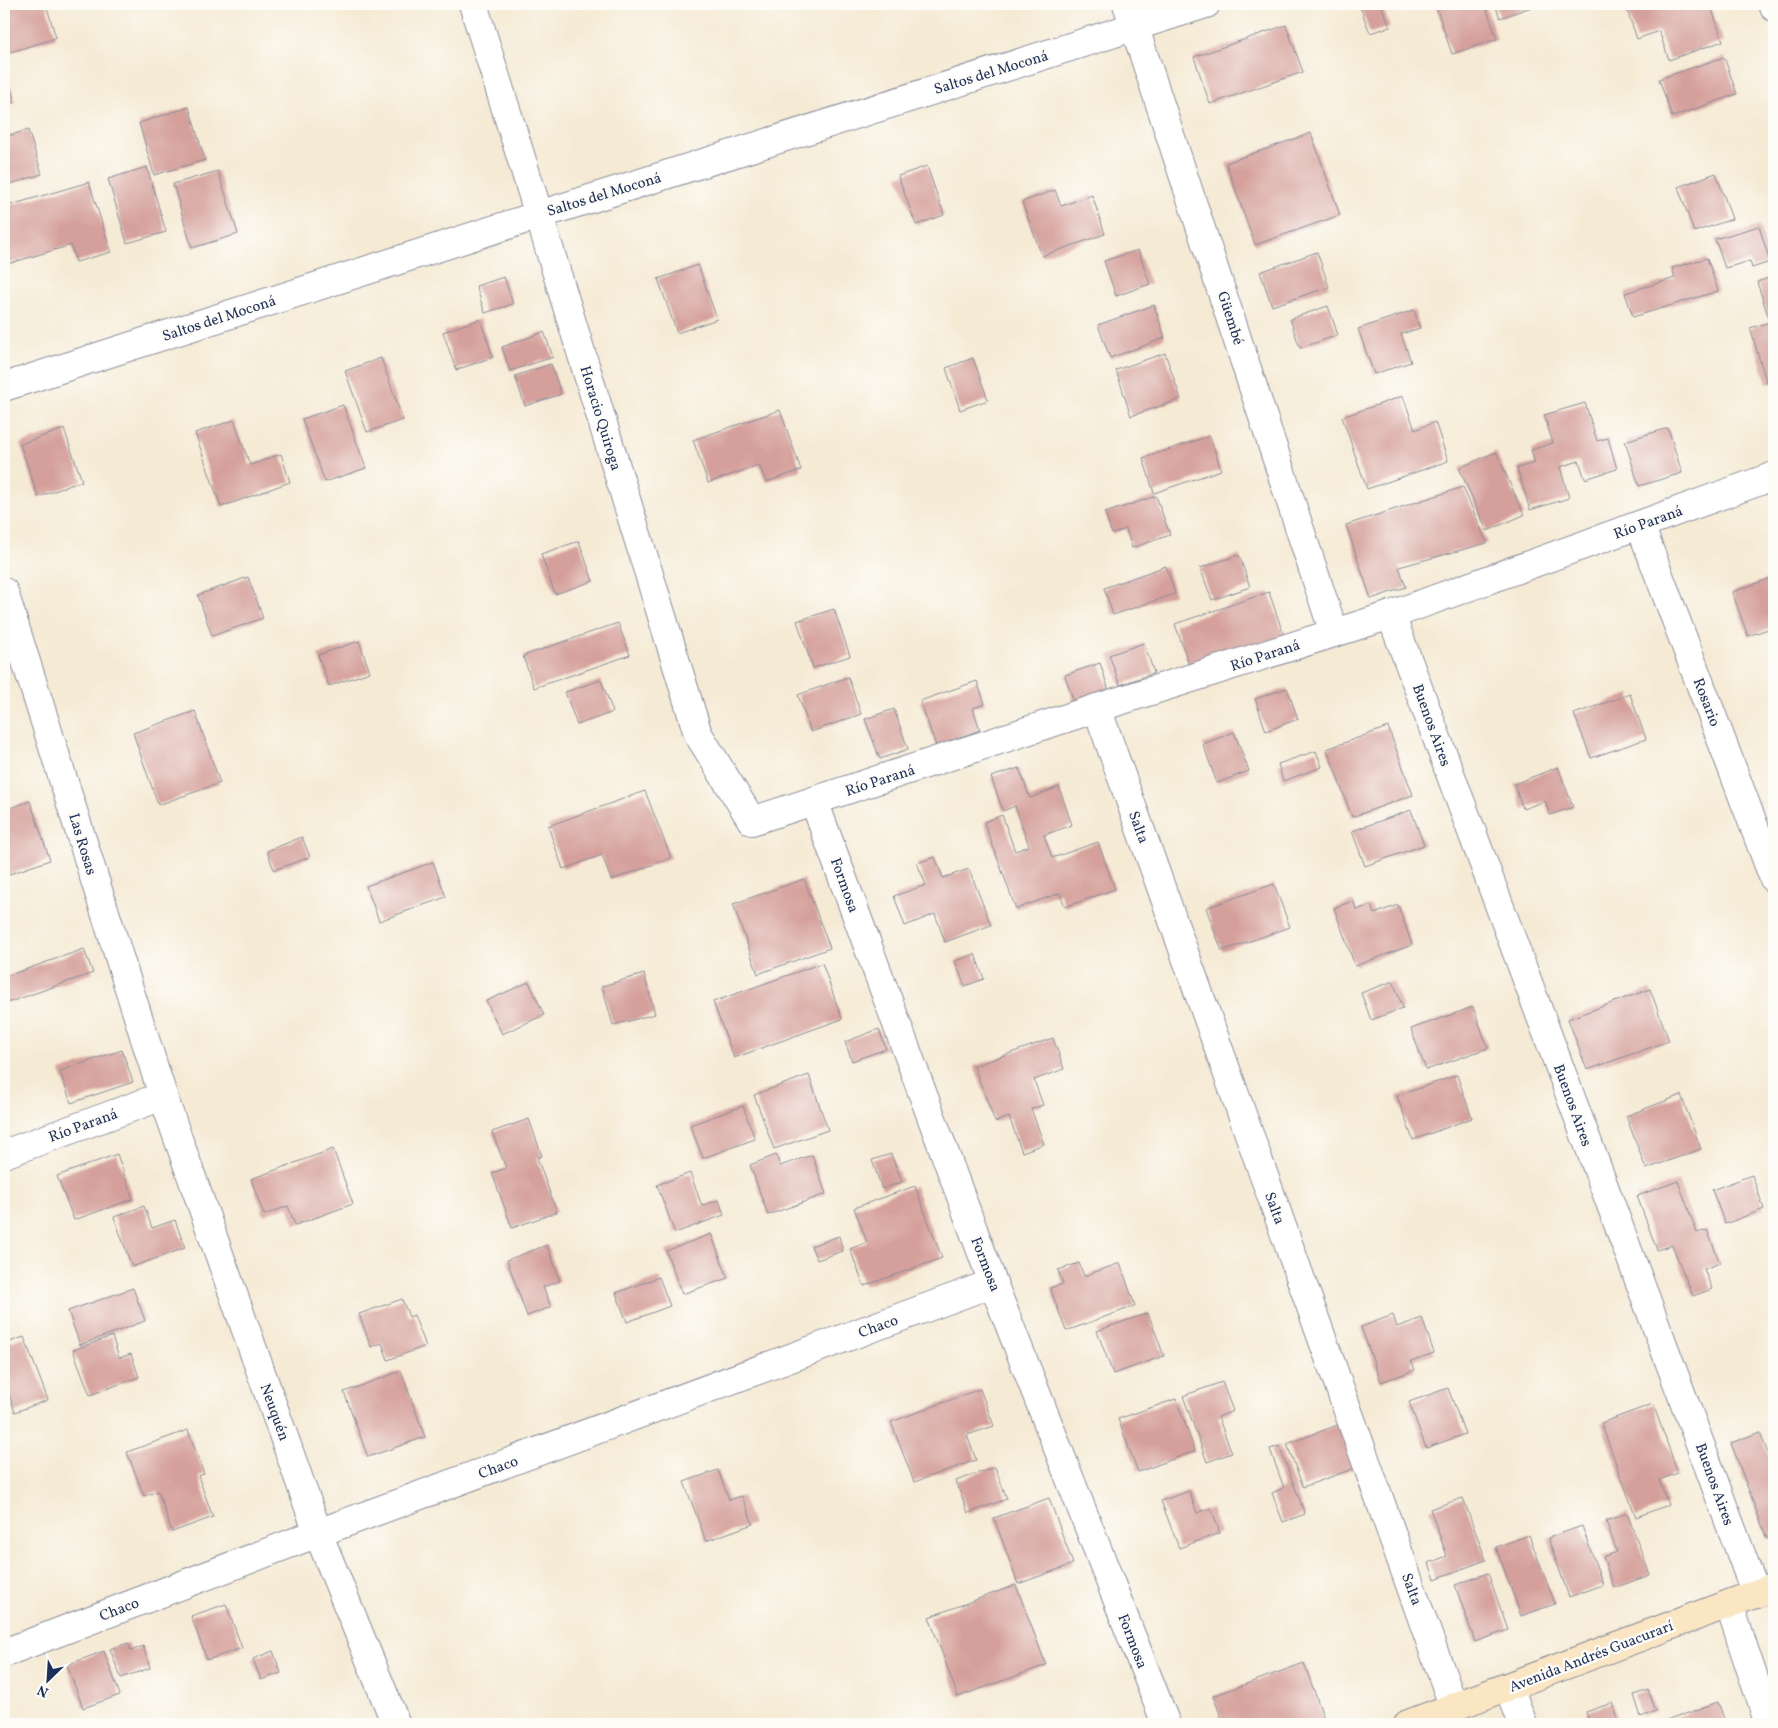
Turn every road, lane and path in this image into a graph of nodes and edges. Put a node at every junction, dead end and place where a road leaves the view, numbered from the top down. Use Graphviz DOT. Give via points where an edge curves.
graph roads {
  1 [pos="473,4"];
  2 [pos="1206,4"];
  3 [pos="1131,15"];
  4 [pos="539,215"];
  5 [pos="4,388"];
  6 [pos="1774,476"];
  7 [pos="1640,525"];
  8 [pos="4,592"];
  9 [pos="1391,615"];
  10 [pos="1334,633"];
  11 [pos="1096,708"];
  12 [pos="814,801"];
  13 [pos="752,821"];
  14 [pos="1774,879"];
  15 [pos="163,1096"];
  16 [pos="4,1154"];
  17 [pos="993,1283"];
  18 [pos="318,1534"];
  19 [pos="1765,1591"];
  20 [pos="1729,1604"];
  21 [pos="4,1653"];
  22 [pos="1510,1687"];
  23 [pos="1454,1708"];
  24 [pos="396,1724"];
  25 [pos="1166,1724"];
  26 [pos="1408,1724"];
  27 [pos="1523,1724"];
  28 [pos="1769,1724"];
  1 -- 4 [label="street, Horacio Quiroga"];
  2 -- 3 [label="street, Saltos del Moconá"];
  3 -- 4 [label="street, Saltos del Moconá"];
  3 -- 10 [label="street, Güembé"];
  4 -- 5 [label="street, Saltos del Moconá"];
  4 -- 13 [label="street, Horacio Quiroga" via="698,734"];
  6 -- 7 [label="street, Río Paraná"];
  7 -- 9 [label="street, Río Paraná"];
  7 -- 14 [label="street, Rosario"];
  8 -- 15 [label="street, Las Rosas"];
  9 -- 10 [label="street, Río Paraná"];
  9 -- 19 [label="street, Buenos Aires"];
  10 -- 11 [label="street, Río Paraná"];
  11 -- 12 [label="street, Río Paraná"];
  11 -- 23 [label="street, Salta"];
  12 -- 13 [label="street, Río Paraná"];
  12 -- 17 [label="street, Formosa"];
  15 -- 16 [label="street, Río Paraná"];
  15 -- 18 [label="street, Neuquén"];
  17 -- 18 [label="street, Chaco"];
  17 -- 25 [label="street, Formosa"];
  18 -- 21 [label="street, Chaco"];
  18 -- 24 [label="street, Neuquén"];
  19 -- 20 [label="street, Avenida Andrés Guacurarí"];
  20 -- 22 [label="street, Avenida Andrés Guacurarí"];
  20 -- 28 [label="street"];
  22 -- 23 [label="street, Avenida Andrés Guacurarí"];
  22 -- 27 [label="street"];
  23 -- 26 [label="street, Avenida Andrés Guacurarí"];
}
